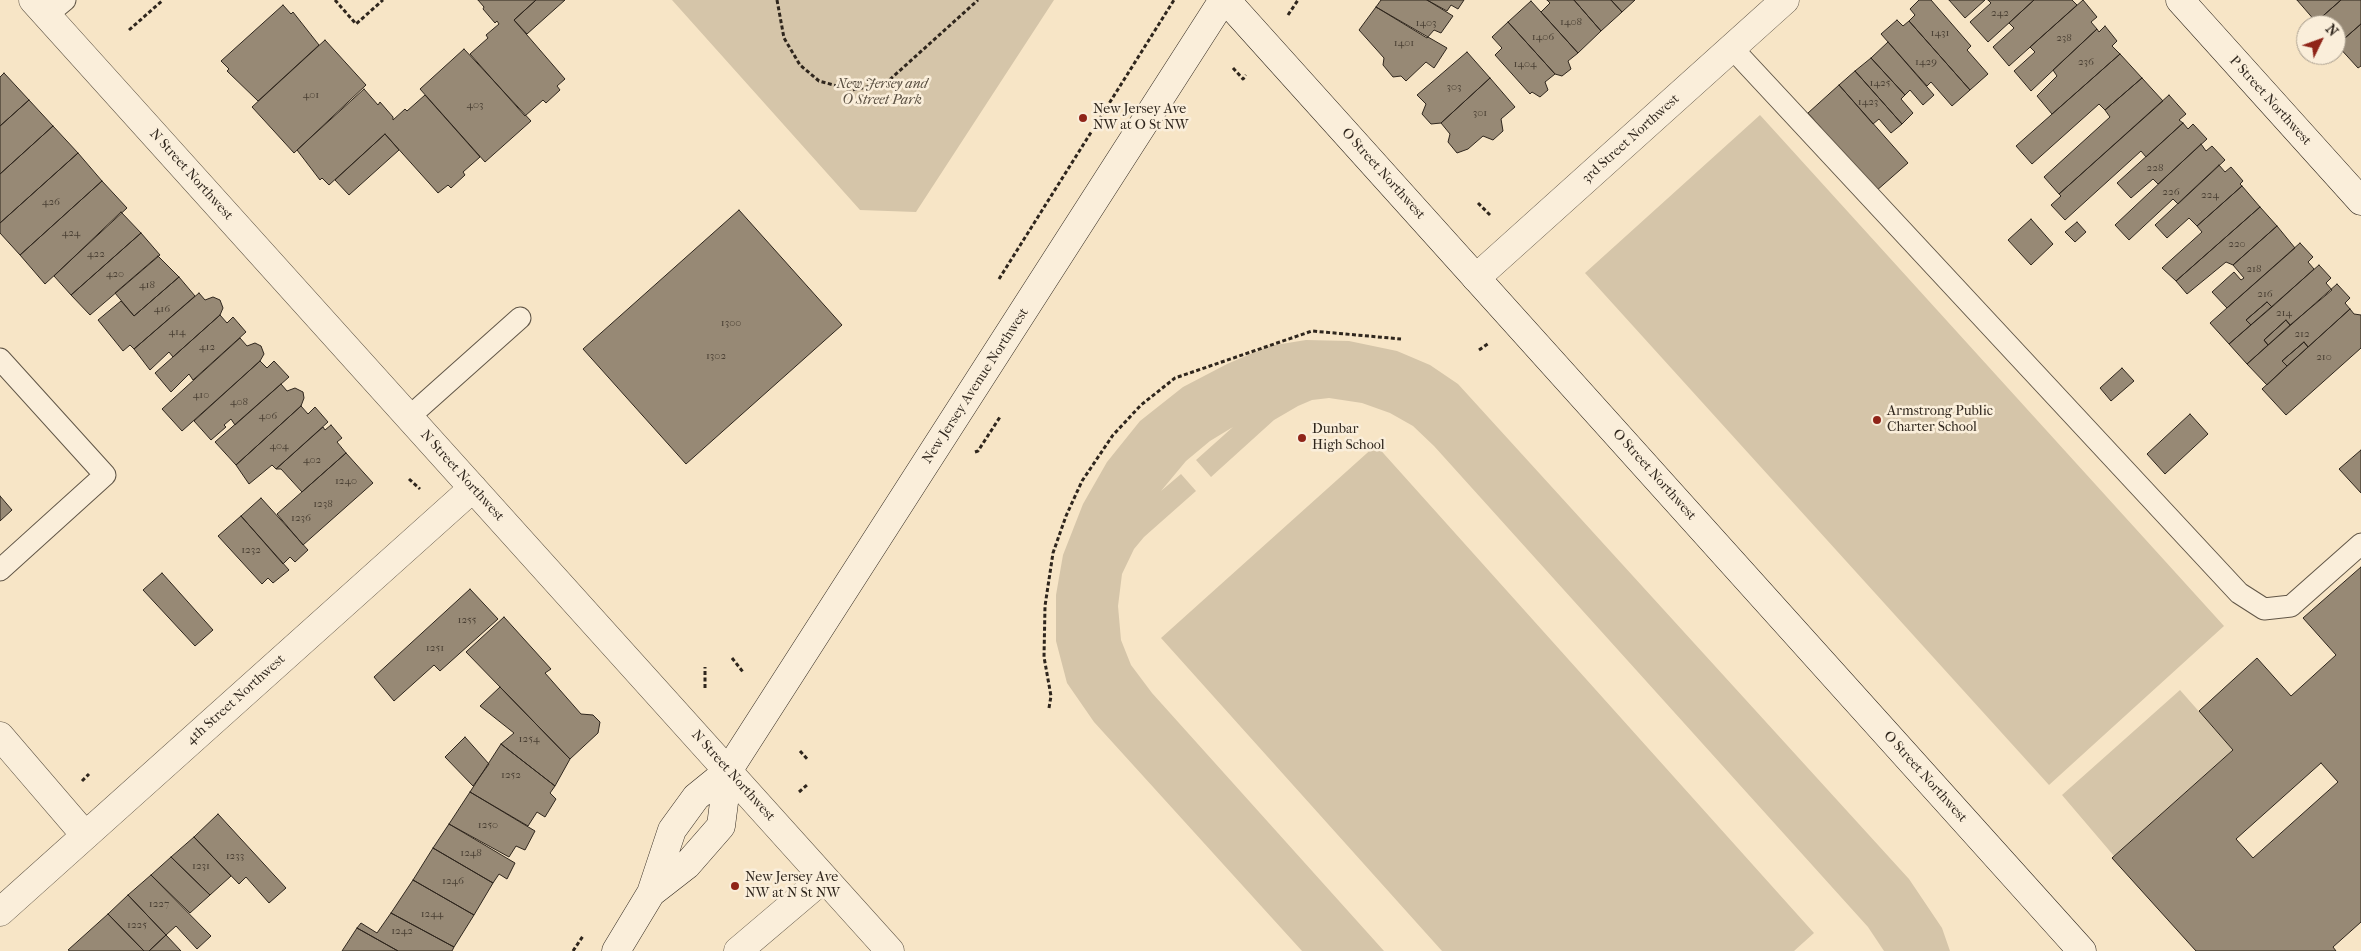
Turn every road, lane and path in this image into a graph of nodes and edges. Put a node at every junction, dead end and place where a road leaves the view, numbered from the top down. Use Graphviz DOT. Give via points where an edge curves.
graph roads {
  1 [pos="163,0"];
  2 [pos="335,0"];
  3 [pos="383,0"];
  4 [pos="777,0"];
  5 [pos="978,0"];
  6 [pos="1225,0"];
  7 [pos="1298,0"];
  8 [pos="1785,0"];
  9 [pos="2183,1"];
  10 [pos="48,5"];
  11 [pos="1288,15"];
  12 [pos="129,30"];
  13 [pos="1732,48"];
  14 [pos="2361,201"];
  15 [pos="1478,204"];
  16 [pos="1490,215"];
  17 [pos="1476,278"];
  18 [pos="520,318"];
  19 [pos="1401,339"];
  20 [pos="0,360"];
  21 [pos="409,417"];
  22 [pos="409,479"];
  23 [pos="473,488"];
  24 [pos="423,492"];
  25 [pos="2361,544"];
  26 [pos="0,570"];
  27 [pos="732,658"];
  28 [pos="705,667"];
  29 [pos="744,672"];
  30 [pos="705,688"];
  31 [pos="1049,708"];
  32 [pos="0,736"];
  33 [pos="800,751"];
  34 [pos="808,760"];
  35 [pos="728,771"];
  36 [pos="89,774"];
  37 [pos="82,781"];
  38 [pos="807,785"];
  39 [pos="799,792"];
  40 [pos="86,835"];
  41 [pos="824,878"];
  42 [pos="651,893"];
  43 [pos="0,912"];
  44 [pos="616,951"];
  45 [pos="738,951"];
  46 [pos="890,951"];
  47 [pos="2082,951"];
  1 -- 12 [label="path"];
  2 -- 3 [label="path" via="356,24"];
  4 -- 5 [label="path" via="784,38 800,65 820,81 852,90 886,82"];
  6 -- 17 [label="street, O Street Northwest"];
  6 -- 35 [label="street, New Jersey Avenue Northwest"];
  7 -- 11 [label="path"];
  8 -- 13 [label="street, 3rd Street Northwest"];
  9 -- 14 [label="street, P Street Northwest"];
  10 -- 21 [label="street, N Street Northwest"];
  13 -- 17 [label="street, 3rd Street Northwest"];
  13 -- 25 [label="lane" via="2239,593 2264,609 2291,606"];
  15 -- 16 [label="path"];
  17 -- 47 [label="street, O Street Northwest"];
  18 -- 21 [label="lane"];
  19 -- 31 [label="path" via="1312,331 1175,378 1141,405 1113,435 1082,481 1053,553 1045,606 1044,657 1051,696"];
  20 -- 26 [label="lane" via="105,475"];
  21 -- 23 [label="street, N Street Northwest"];
  22 -- 24 [label="path"];
  23 -- 35 [label="street, N Street Northwest"];
  23 -- 40 [label="street, 4th Street Northwest"];
  27 -- 29 [label="path"];
  28 -- 30 [label="path"];
  32 -- 40 [label="street"];
  33 -- 34 [label="path"];
  35 -- 41 [label="street, N Street Northwest"];
  35 -- 42 [label="street, New Jersey Avenue Northwest" via="696,798 672,830"];
  35 -- 42 [label="street, New Jersey Avenue Northwest" via="721,826 687,865"];
  36 -- 37 [label="path"];
  38 -- 39 [label="path"];
  40 -- 43 [label="street, 4th Street Northwest"];
  41 -- 45 [label="street"];
  41 -- 46 [label="street, N Street Northwest"];
  42 -- 44 [label="street, New Jersey Avenue Northwest"];
}
